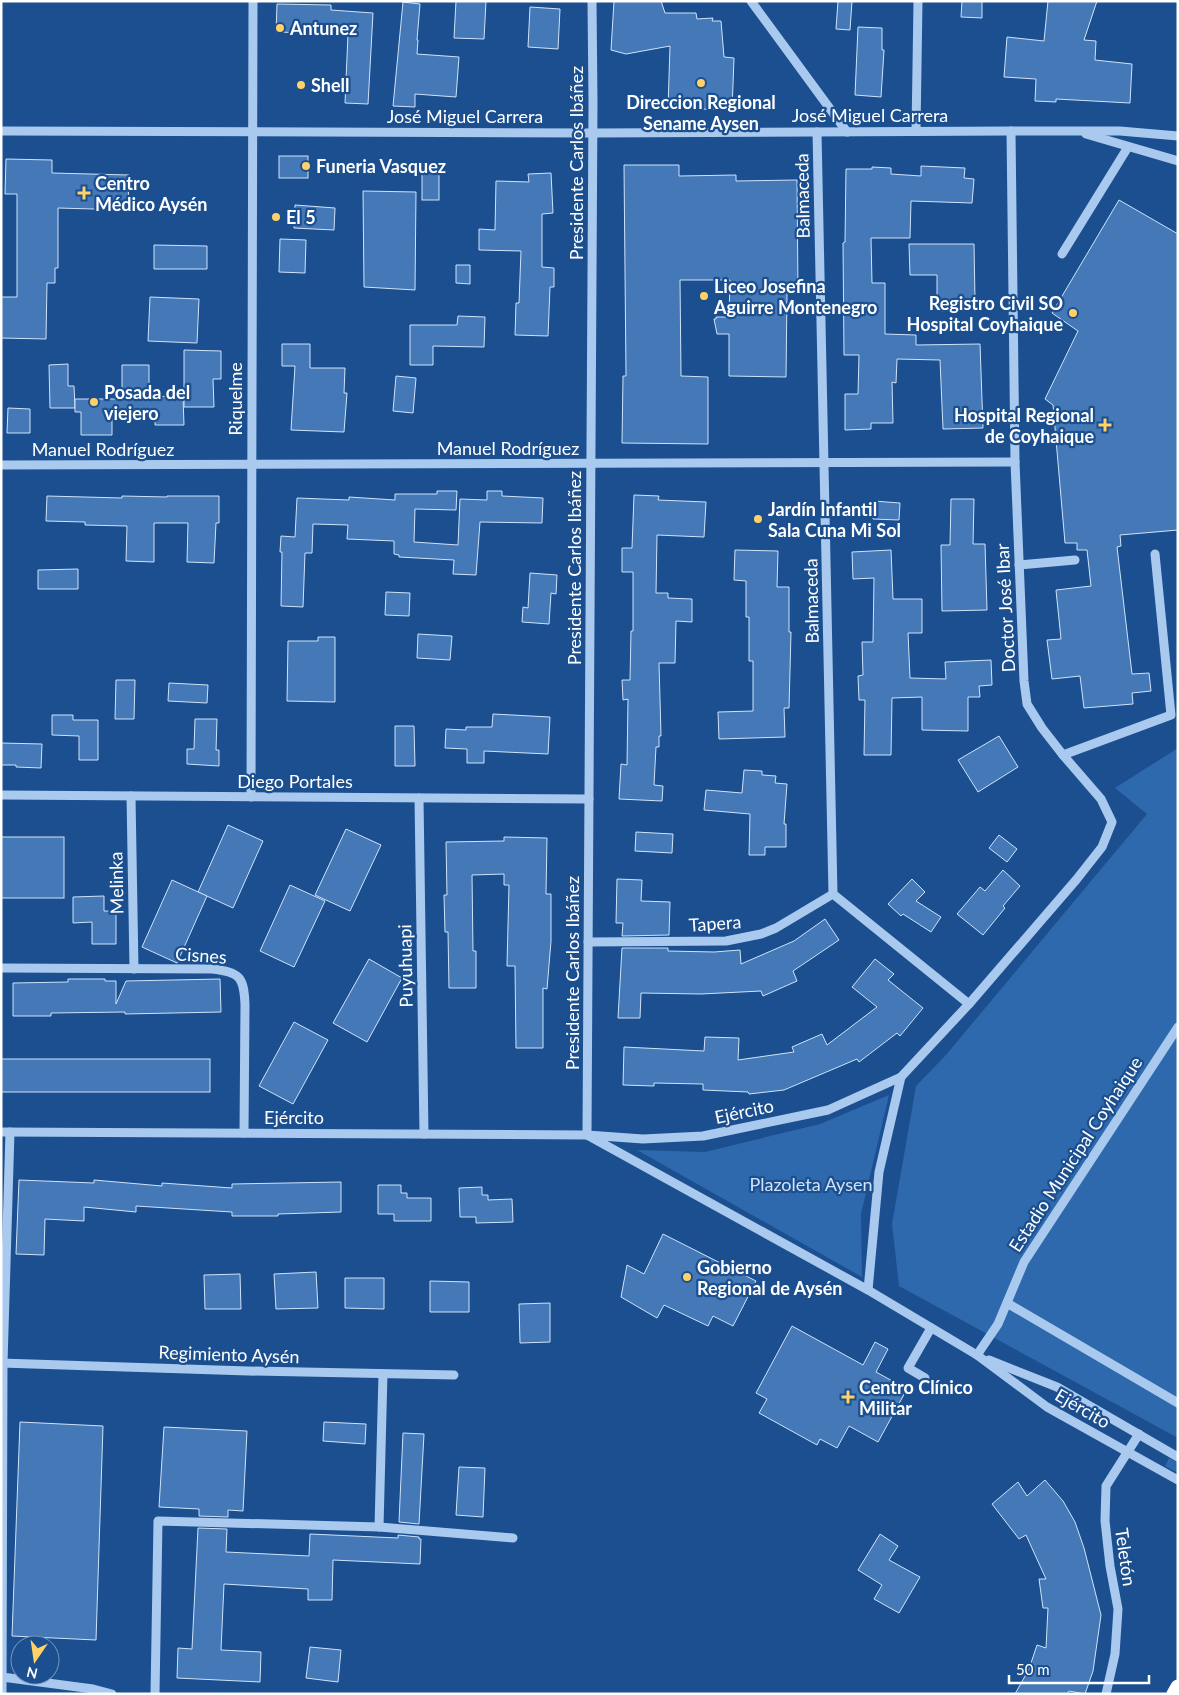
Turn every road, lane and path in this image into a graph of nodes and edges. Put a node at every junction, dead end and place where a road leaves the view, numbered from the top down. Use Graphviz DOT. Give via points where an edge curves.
graph roads {
  1 [pos="253,1"];
  2 [pos="592,1"];
  3 [pos="752,1"];
  4 [pos="918,1"];
  5 [pos="1,131"];
  6 [pos="916,131"];
  7 [pos="1011,131"];
  8 [pos="253,132"];
  9 [pos="817,132"];
  10 [pos="847,132"];
  11 [pos="1079,132"];
  12 [pos="593,133"];
  13 [pos="1178,136"];
  14 [pos="1128,147"];
  15 [pos="1178,161"];
  16 [pos="1062,254"];
  17 [pos="1015,462"];
  18 [pos="824,463"];
  19 [pos="252,464"];
  20 [pos="591,464"];
  21 [pos="1,465"];
  22 [pos="1155,554"];
  23 [pos="1075,560"];
  24 [pos="1019,565"];
  25 [pos="1063,755"];
  26 [pos="1,796"];
  27 [pos="131,796"];
  28 [pos="251,797"];
  29 [pos="419,798"];
  30 [pos="589,799"];
  31 [pos="833,894"];
  32 [pos="588,942"];
  33 [pos="1,968"];
  34 [pos="134,968"];
  35 [pos="969,1004"];
  36 [pos="1178,1027"];
  37 [pos="901,1077"];
  38 [pos="6,1132"];
  39 [pos="244,1133"];
  40 [pos="424,1134"];
  41 [pos="587,1135"];
  42 [pos="868,1290"];
  43 [pos="1007,1303"];
  44 [pos="931,1328"];
  45 [pos="977,1356"];
  46 [pos="2,1363"];
  47 [pos="383,1374"];
  48 [pos="454,1375"];
  49 [pos="926,1378"];
  50 [pos="1178,1403"];
  51 [pos="1139,1434"];
  52 [pos="1127,1452"];
  53 [pos="1178,1457"];
  54 [pos="1178,1480"];
  55 [pos="379,1527"];
  56 [pos="512,1538"];
  57 [pos="2,1677"];
  58 [pos="1178,1687"];
  59 [pos="93,1691"];
  60 [pos="2,1694"];
  61 [pos="112,1694"];
  62 [pos="156,1694"];
  63 [pos="1106,1694"];
  64 [pos="1174,1694"];
  1 -- 8 [label="street, Riquelme"];
  2 -- 12 [label="street, Presidente Carlos Ibáñez"];
  3 -- 10 [label="street"];
  4 -- 6 [label="street"];
  5 -- 8 [label="street, José Miguel Carrera"];
  6 -- 7 [label="street, José Miguel Carrera"];
  6 -- 10 [label="street, José Miguel Carrera"];
  7 -- 11 [label="street, José Miguel Carrera"];
  7 -- 17 [label="street, Doctor José Ibar"];
  8 -- 12 [label="street, José Miguel Carrera"];
  8 -- 19 [label="street, Riquelme"];
  9 -- 10 [label="street, José Miguel Carrera"];
  9 -- 12 [label="street, José Miguel Carrera"];
  9 -- 18 [label="street, Balmaceda"];
  11 -- 13 [label="street, José Miguel Carrera" via="1145,132"];
  11 -- 14 [label="street, José Miguel Carrera"];
  12 -- 20 [label="street, Presidente Carlos Ibáñez"];
  14 -- 15 [label="street, José Miguel Carrera"];
  14 -- 16 [label="street"];
  17 -- 18 [label="street, Manuel Rodríguez"];
  17 -- 24 [label="street, Doctor José Ibar"];
  18 -- 20 [label="street, Manuel Rodríguez"];
  18 -- 31 [label="street, Balmaceda"];
  19 -- 20 [label="street, Manuel Rodríguez"];
  19 -- 21 [label="street, Manuel Rodríguez"];
  19 -- 28 [label="street, Riquelme"];
  20 -- 30 [label="street, Presidente Carlos Ibáñez"];
  22 -- 25 [label="street" via="1171,715"];
  23 -- 24 [label="street"];
  24 -- 25 [label="street, Doctor José Ibar" via="1027,704"];
  25 -- 35 [label="street, Doctor José Ibar" via="1101,799 1112,822 1102,847"];
  26 -- 27 [label="street, Diego Portales"];
  27 -- 28 [label="street, Diego Portales"];
  27 -- 34 [label="street, Melinka"];
  28 -- 29 [label="street, Diego Portales"];
  29 -- 30 [label="street, Diego Portales"];
  29 -- 40 [label="street, Puyuhuapi"];
  30 -- 32 [label="street, Presidente Carlos Ibáñez"];
  31 -- 32 [label="street, Tapera" via="776,928 745,938 726,941"];
  31 -- 35 [label="street"];
  32 -- 41 [label="street, Presidente Carlos Ibáñez"];
  33 -- 34 [label="street, Cisnes"];
  34 -- 39 [label="street, Cisnes" via="226,970 241,978 245,1005"];
  35 -- 37 [label="street, Ejército"];
  36 -- 43 [label="street, Estadio Municipal Coyhaique" via="1024,1262"];
  37 -- 41 [label="street, Ejército" via="828,1110 703,1136 643,1139"];
  37 -- 42 [label="street, Ejército" via="879,1172"];
  38 -- 39 [label="street, Ejército"];
  38 -- 46 [label="street"];
  39 -- 40 [label="street, Ejército"];
  40 -- 41 [label="street, Ejército"];
  41 -- 42 [label="street, Ejército"];
  42 -- 44 [label="street, Ejército"];
  43 -- 45 [label="street, Estadio Municipal Coyhaique" via="998,1324"];
  43 -- 50 [label="street"];
  44 -- 45 [label="street, Ejército"];
  44 -- 49 [label="street" via="908,1368"];
  45 -- 51 [label="street, Ejército" via="1057,1387"];
  45 -- 52 [label="street, Ejército" via="1047,1407"];
  46 -- 47 [label="street, Regimiento Aysén"];
  46 -- 57 [label="street"];
  47 -- 48 [label="street, Regimiento Aysén"];
  47 -- 55 [label="street"];
  51 -- 52 [label="street, Teletón"];
  51 -- 53 [label="street, Ejército"];
  52 -- 54 [label="street, Ejército"];
  52 -- 63 [label="street, Teletón" via="1106,1486 1104,1521 1118,1609 1115,1654"];
  55 -- 56 [label="street"];
  55 -- 62 [label="street" via="158,1521"];
  57 -- 59 [label="street"];
  57 -- 60 [label="street"];
  58 -- 64 [label="highway"];
  59 -- 61 [label="street"];
}
